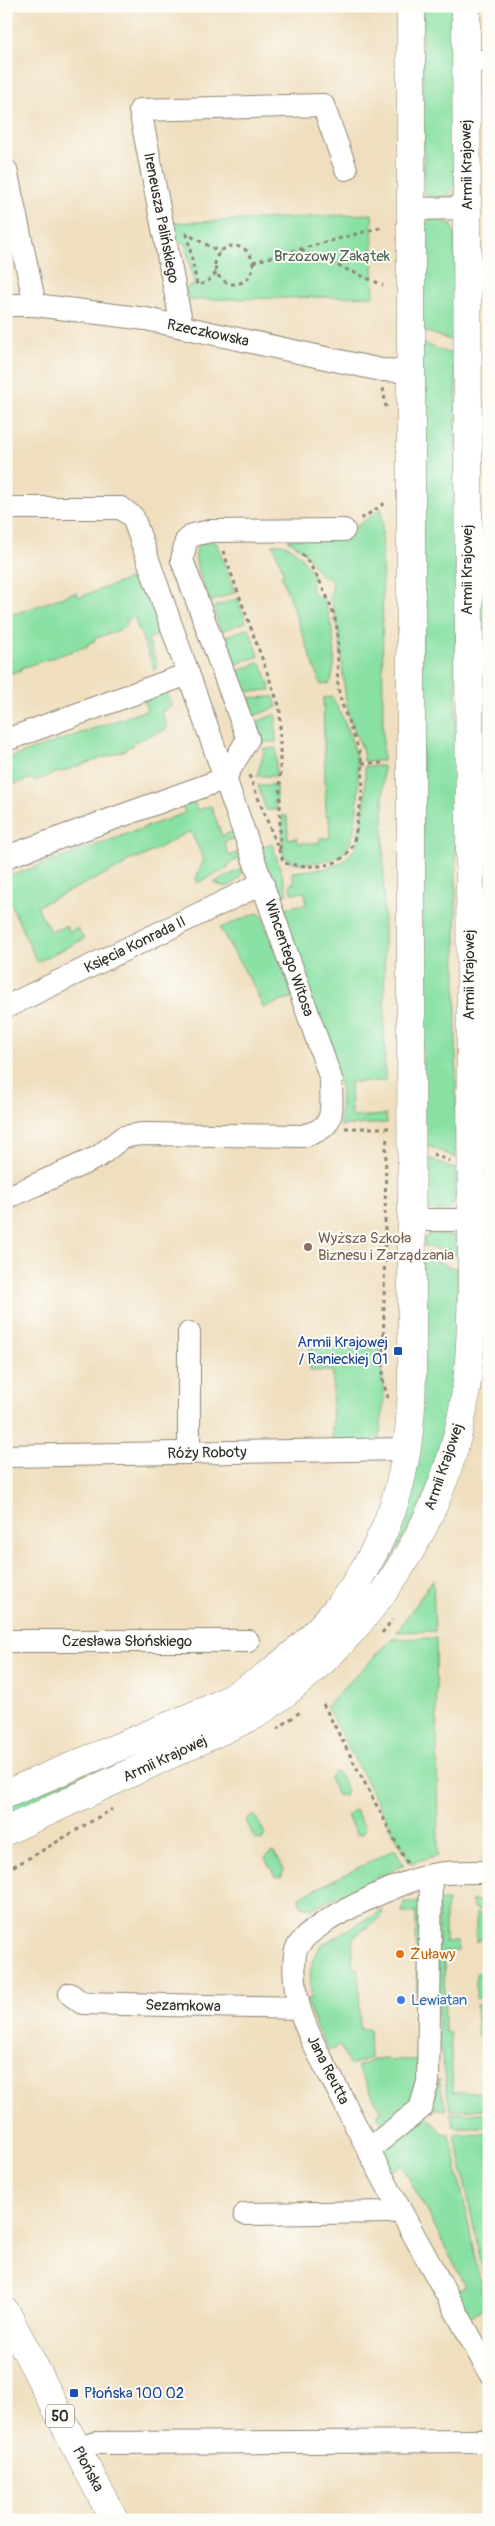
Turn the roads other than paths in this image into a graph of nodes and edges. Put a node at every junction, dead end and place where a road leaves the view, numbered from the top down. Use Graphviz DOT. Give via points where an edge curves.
graph roads {
  1 [pos="411,6"];
  2 [pos="466,6"];
  3 [pos="477,61"];
  4 [pos="346,169"];
  5 [pos="6,170"];
  6 [pos="468,208"];
  7 [pos="410,209"];
  8 [pos="6,305"];
  9 [pos="35,305"];
  10 [pos="182,327"];
  11 [pos="409,371"];
  12 [pos="6,508"];
  13 [pos="344,530"];
  14 [pos="478,563"];
  15 [pos="188,674"];
  16 [pos="6,740"];
  17 [pos="224,779"];
  18 [pos="6,857"];
  19 [pos="263,884"];
  20 [pos="6,1007"];
  21 [pos="6,1198"];
  22 [pos="412,1220"];
  23 [pos="479,1220"];
  24 [pos="189,1333"];
  25 [pos="398,1449"];
  26 [pos="189,1454"];
  27 [pos="6,1456"];
  28 [pos="6,1641"];
  29 [pos="248,1641"];
  30 [pos="6,1794"];
  31 [pos="6,1831"];
  32 [pos="489,1872"];
  33 [pos="430,1875"];
  34 [pos="70,1994"];
  35 [pos="299,2008"];
  36 [pos="368,2150"];
  37 [pos="391,2212"];
  38 [pos="245,2214"];
  39 [pos="6,2312"];
  40 [pos="489,2372"];
  41 [pos="489,2441"];
  42 [pos="77,2449"];
  43 [pos="114,2520"];
  1 -- 7 [label="main road, Armii Krajowej"];
  2 -- 3 [label="main road, Armii Krajowej"];
  3 -- 6 [label="main road, Armii Krajowej"];
  4 -- 10 [label="street, Ireneusza Palińskiego" via="323,105 140,110"];
  5 -- 9 [label="street"];
  6 -- 7 [label="street"];
  6 -- 14 [label="main road, Armii Krajowej"];
  7 -- 11 [label="main road, Armii Krajowej"];
  8 -- 9 [label="street, Rzeczkowska"];
  9 -- 10 [label="street, Rzeczkowska" via="86,310"];
  10 -- 11 [label="street, Rzeczkowska" via="381,370"];
  11 -- 22 [label="main road, Armii Krajowej"];
  12 -- 15 [label="street, Wincentego Witosa" via="121,508 133,517"];
  13 -- 17 [label="street" via="215,531 193,535 186,540 182,560 248,739"];
  14 -- 23 [label="main road, Armii Krajowej"];
  15 -- 16 [label="street"];
  15 -- 17 [label="street, Wincentego Witosa"];
  17 -- 18 [label="street"];
  17 -- 19 [label="street, Wincentego Witosa"];
  19 -- 20 [label="street, Księcia Konrada II"];
  19 -- 21 [label="street, Wincentego Witosa" via="332,1080 327,1125 318,1132 302,1136 142,1134 123,1137 98,1157"];
  22 -- 23 [label="street"];
  22 -- 25 [label="main road, Armii Krajowej" via="411,1404"];
  23 -- 31 [label="main road, Armii Krajowej" via="470,1352 459,1430 429,1514 410,1552 363,1621 314,1671 255,1715"];
  24 -- 26 [label="street"];
  25 -- 26 [label="street, Róży Roboty"];
  25 -- 30 [label="main road, Armii Krajowej" via="397,1493 364,1570 317,1632 287,1660 240,1694 212,1708"];
  26 -- 27 [label="street, Róży Roboty"];
  28 -- 29 [label="street, Czesława Słońskiego"];
  32 -- 33 [label="street, Jana Reutta"];
  33 -- 35 [label="street, Jana Reutta" via="401,1884 317,1925 304,1938 296,1950"];
  33 -- 36 [label="street" via="428,2082 420,2109"];
  34 -- 35 [label="street, Sezamkowa" via="82,2003"];
  35 -- 36 [label="street, Jana Reutta"];
  36 -- 40 [label="street, Jana Reutta"];
  37 -- 38 [label="street"];
  39 -- 42 [label="main road, Płońska / 50"];
  41 -- 42 [label="street" via="95,2443"];
  42 -- 43 [label="main road, Płońska / 50"];
}
